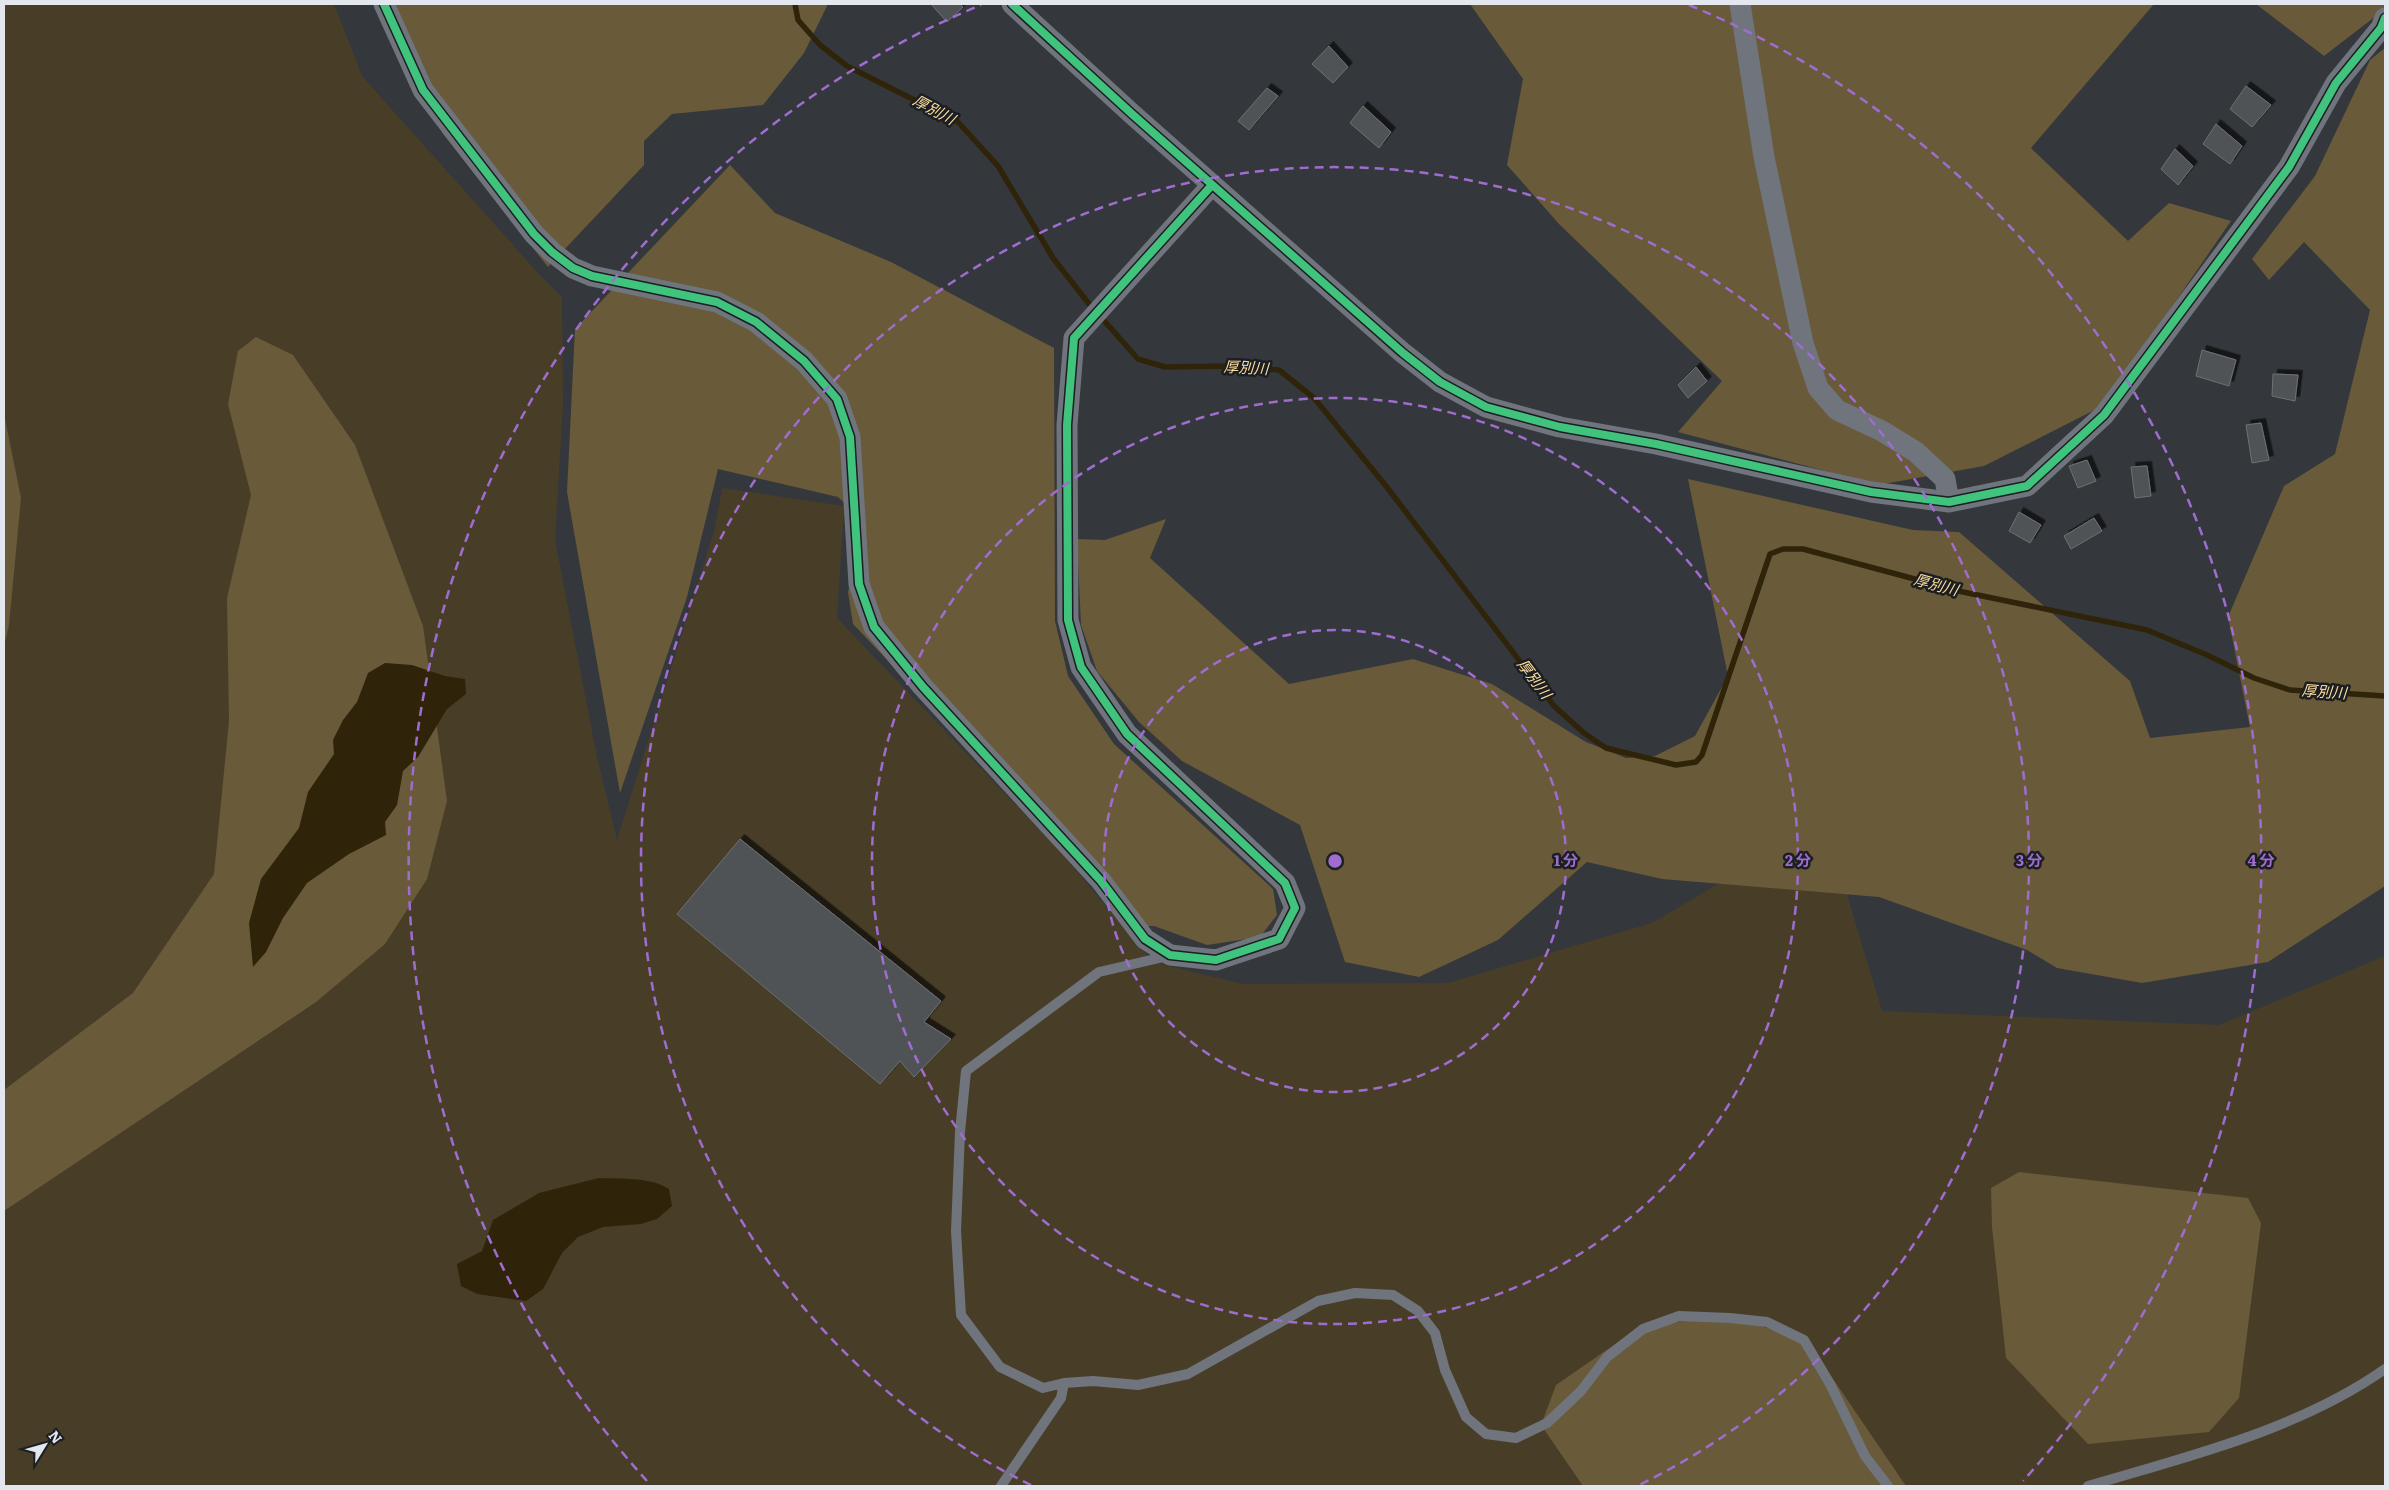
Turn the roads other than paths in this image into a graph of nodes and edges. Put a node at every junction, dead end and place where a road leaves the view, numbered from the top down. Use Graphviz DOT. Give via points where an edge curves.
graph roads {
  1 [pos="384,4"];
  2 [pos="1012,4"];
  3 [pos="1740,4"];
  4 [pos="2384,24"];
  5 [pos="1212,185"];
  6 [pos="1949,502"];
  7 [pos="1170,956"];
  8 [pos="2385,1369"];
  9 [pos="1064,1383"];
  10 [pos="1001,1486"];
  11 [pos="1888,1486"];
  12 [pos="2088,1486"];
  1 -- 7 [label="street" via="423,90 534,234 552,252 573,268 592,276 716,302 756,322 804,361 837,399 850,437 859,584 874,627 923,688 1101,882 1145,939"];
  2 -- 5 [label="street"];
  3 -- 6 [label="street" via="1766,167 1803,343 1818,388 1837,410 1882,430 1916,452 1945,478"];
  4 -- 6 [label="street" via="2336,83 2289,167 2104,415 2027,486"];
  5 -- 6 [label="street" via="1402,353 1440,382 1486,407 1560,427 1656,444 1871,492"];
  5 -- 7 [label="street" via="1074,338 1067,425 1068,620 1080,667 1127,734 1286,883 1295,908 1279,939 1216,960"];
  7 -- 9 [label="lane" via="1099,972 966,1071 956,1231 961,1315 1000,1367 1043,1388"];
  8 -- 12 [label="lane" via="2291,1421 2191,1456"];
  9 -- 10 [label="lane" via="1061,1398"];
  9 -- 11 [label="lane" via="1138,1386 1188,1374 1318,1301 1355,1294 1393,1295 1418,1311 1435,1333 1445,1370 1466,1417 1486,1434 1516,1438 1547,1422 1581,1391 1607,1357 1643,1329 1679,1316 1767,1322 1804,1340 1830,1384 1865,1456"];
}
